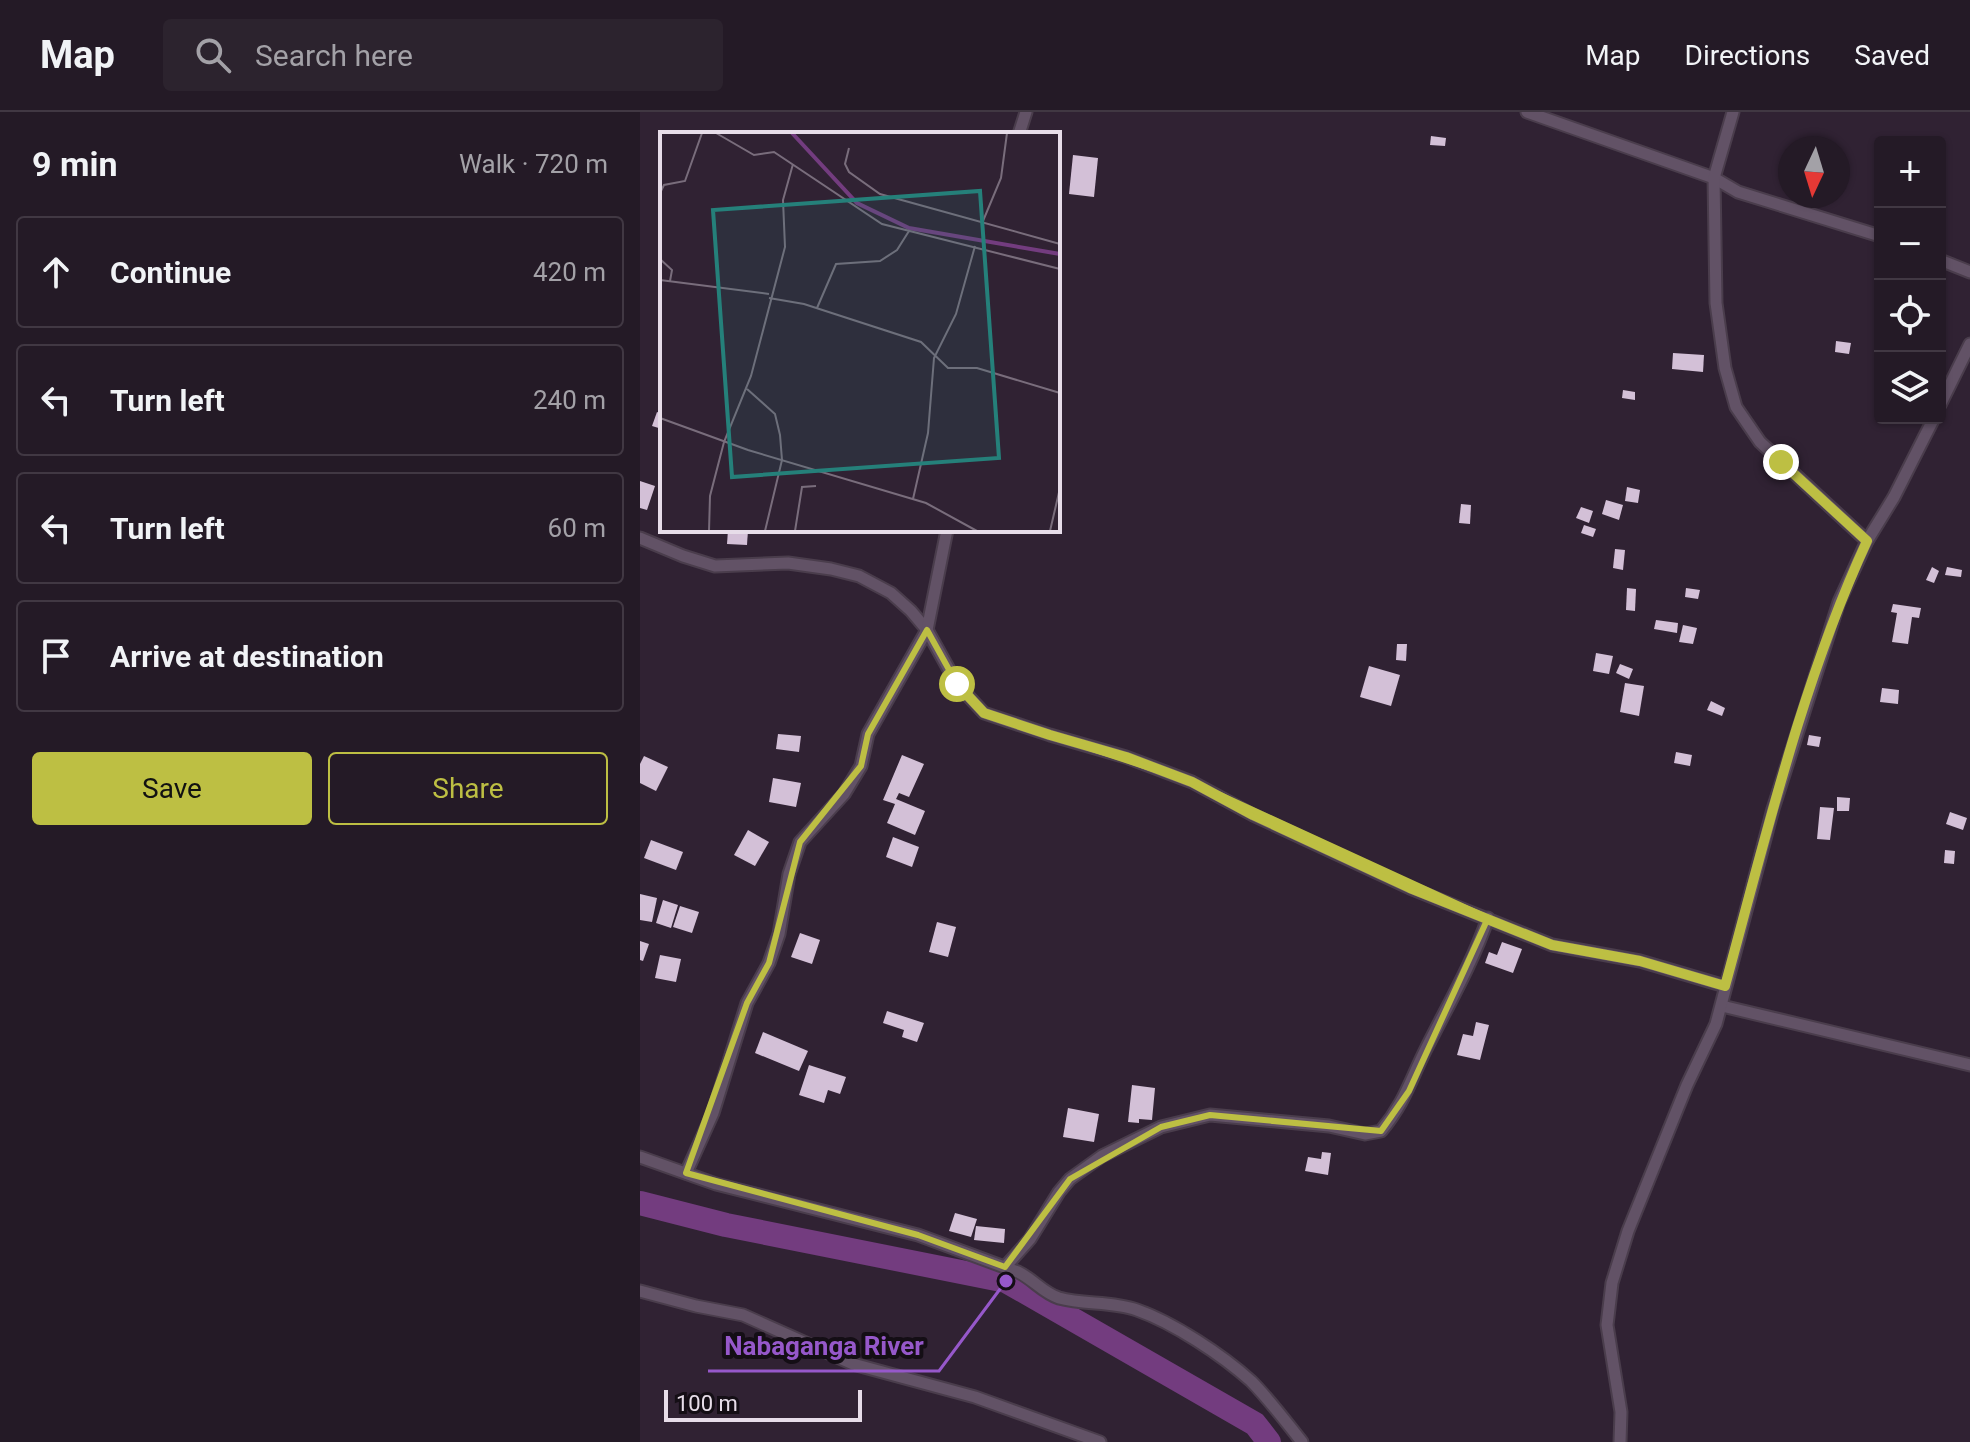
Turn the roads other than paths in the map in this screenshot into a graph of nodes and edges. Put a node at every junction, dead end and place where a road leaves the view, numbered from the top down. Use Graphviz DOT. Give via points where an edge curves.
graph roads {
  1 [pos="1026,112"];
  2 [pos="1527,112"];
  3 [pos="1733,112"];
  4 [pos="1020,132"];
  5 [pos="1714,178"];
  6 [pos="1874,234"];
  7 [pos="1946,262"];
  8 [pos="1970,272"];
  9 [pos="1970,344"];
  10 [pos="1946,393"];
  11 [pos="1931,424"];
  12 [pos="947,532"];
  13 [pos="640,538"];
  14 [pos="1867,541"];
  15 [pos="927,630"];
  16 [pos="1488,918"];
  17 [pos="1725,986"];
  18 [pos="1722,1006"];
  19 [pos="1970,1065"];
  20 [pos="640,1157"];
  21 [pos="686,1173"];
  22 [pos="1005,1267"];
  23 [pos="640,1291"];
  24 [pos="1100,1442"];
  25 [pos="1302,1442"];
  26 [pos="1620,1442"];
  1 -- 4 [label="street"];
  2 -- 5 [label="street"];
  3 -- 5 [label="street"];
  5 -- 6 [label="street" via="1738,192"];
  5 -- 14 [label="street" via="1716,303 1736,407 1760,442"];
  7 -- 8 [label="street"];
  9 -- 10 [label="street"];
  11 -- 14 [label="street"];
  12 -- 15 [label="street"];
  13 -- 15 [label="street" via="715,566 788,563 859,576 891,593"];
  14 -- 17 [label="street" via="1834,617 1773,809"];
  15 -- 16 [label="street" via="957,684 984,713 1192,782 1410,888"];
  15 -- 21 [label="street" via="868,734 861,766 844,794 800,842 779,934 747,1003 713,1113"];
  16 -- 17 [label="street" via="1552,945 1640,961"];
  16 -- 22 [label="street" via="1409,1091 1381,1131 1365,1134 1210,1115 1161,1127 1102,1156 1070,1179"];
  17 -- 18 [label="street"];
  18 -- 19 [label="street"];
  18 -- 26 [label="street" via="1628,1231 1612,1283 1607,1325 1621,1412"];
  20 -- 21 [label="street"];
  21 -- 22 [label="street" via="918,1235"];
  22 -- 25 [label="street" via="1059,1298 1139,1310 1183,1333 1252,1383"];
  23 -- 24 [label="street" via="743,1315 853,1364 975,1397"];
}
